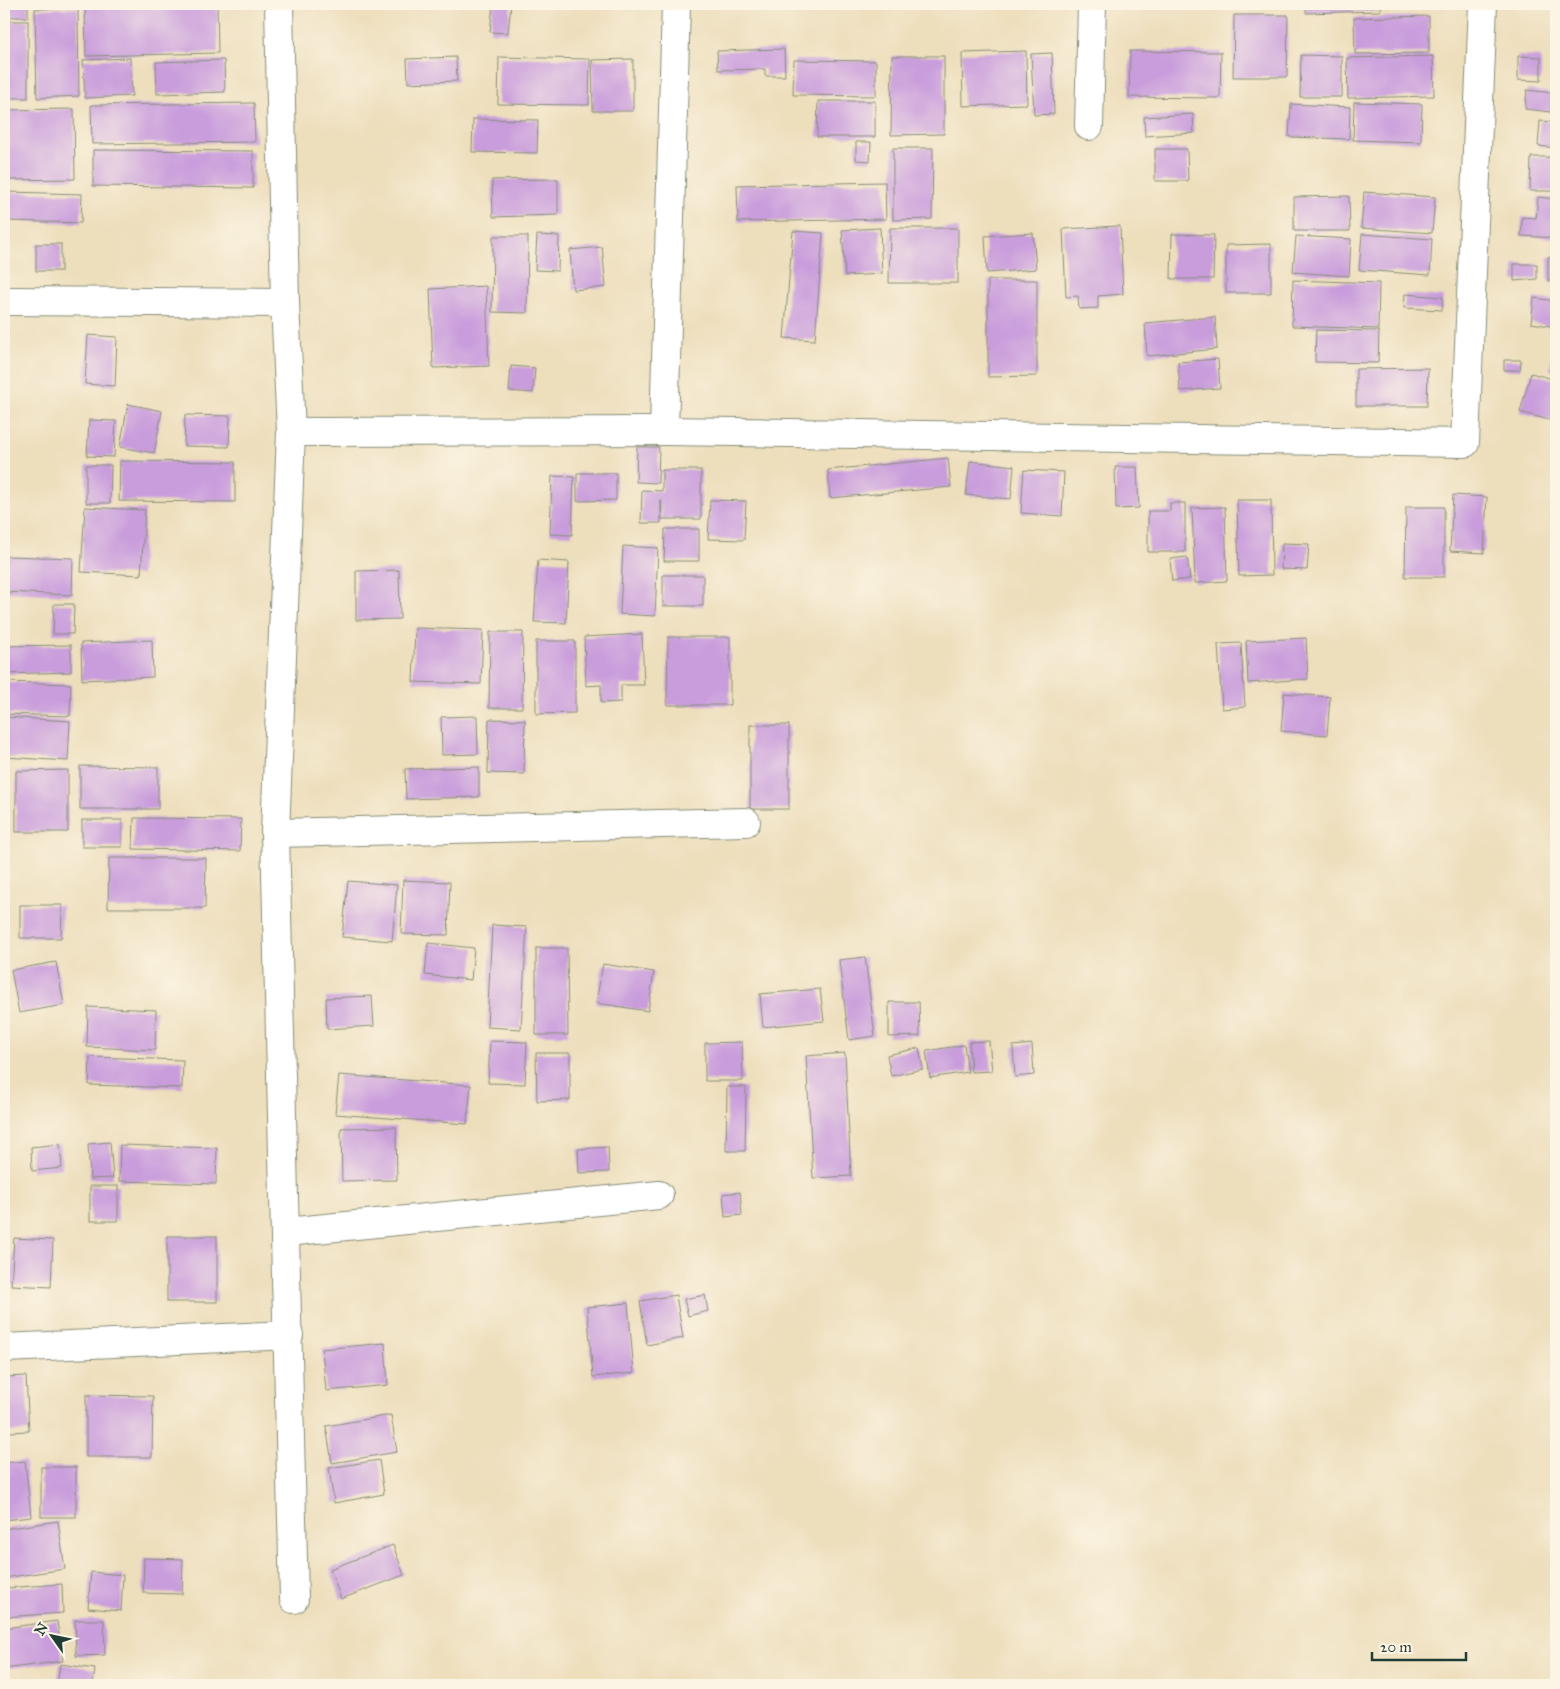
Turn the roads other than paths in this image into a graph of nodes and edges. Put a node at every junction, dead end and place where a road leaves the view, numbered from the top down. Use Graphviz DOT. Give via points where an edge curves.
graph roads {
  1 [pos="279,4"];
  2 [pos="676,4"];
  3 [pos="1092,4"];
  4 [pos="1483,4"];
  5 [pos="1089,126"];
  6 [pos="4,301"];
  7 [pos="286,303"];
  8 [pos="664,431"];
  9 [pos="290,432"];
  10 [pos="746,822"];
  11 [pos="275,833"];
  12 [pos="659,1195"];
  13 [pos="286,1232"];
  14 [pos="289,1335"];
  15 [pos="4,1348"];
  16 [pos="294,1599"];
  1 -- 7 [label="street"];
  2 -- 8 [label="street"];
  3 -- 5 [label="street"];
  4 -- 8 [label="street" via="1465,443"];
  6 -- 7 [label="street"];
  7 -- 9 [label="street"];
  8 -- 9 [label="street"];
  9 -- 11 [label="street"];
  10 -- 11 [label="street"];
  11 -- 13 [label="street"];
  12 -- 13 [label="street"];
  13 -- 14 [label="street"];
  14 -- 15 [label="street"];
  14 -- 16 [label="street"];
}
